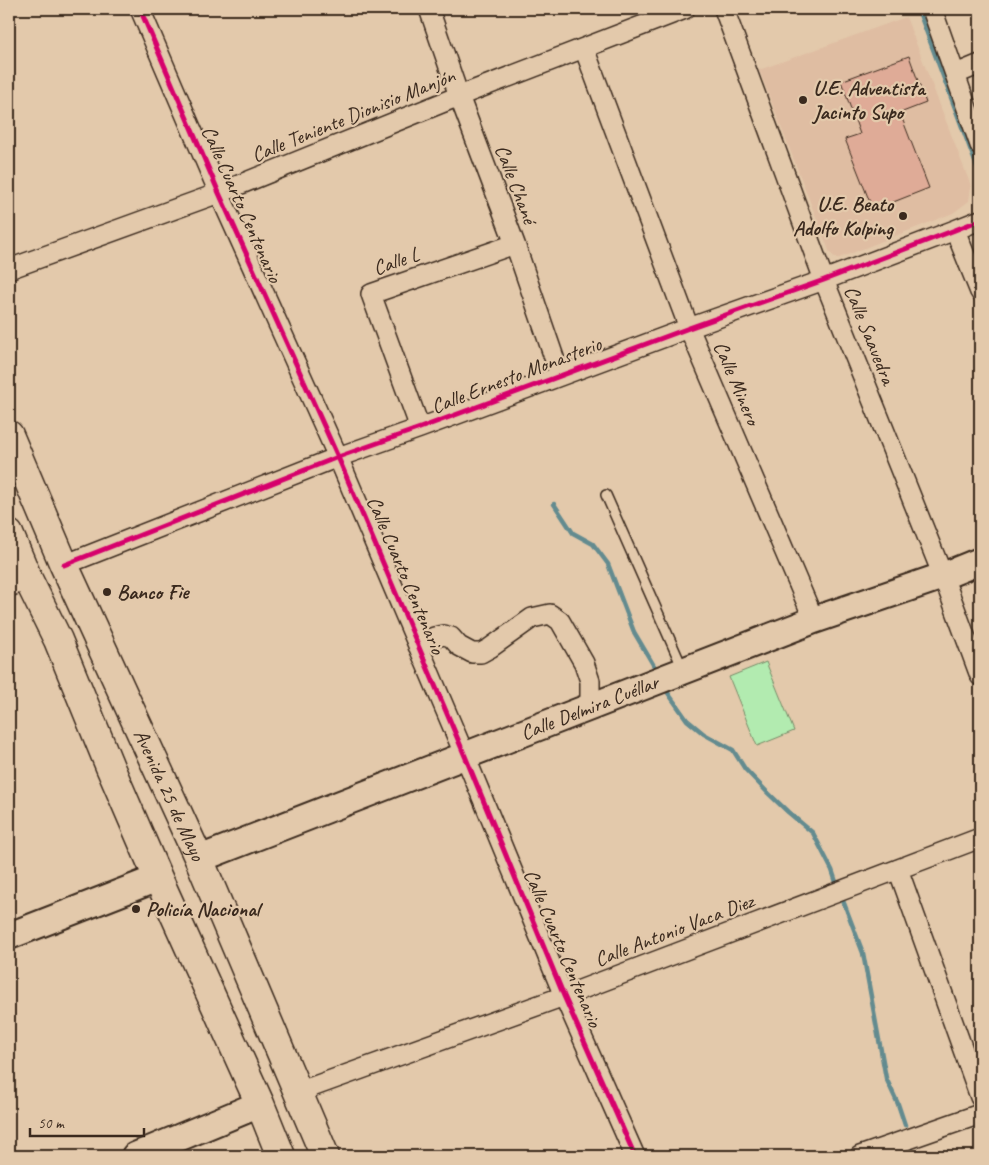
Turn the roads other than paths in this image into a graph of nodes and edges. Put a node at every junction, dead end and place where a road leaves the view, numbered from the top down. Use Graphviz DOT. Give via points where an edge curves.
graph roads {
  1 [pos="140,9"];
  2 [pos="428,9"];
  3 [pos="685,9"];
  4 [pos="724,9"];
  5 [pos="932,9"];
  6 [pos="584,48"];
  7 [pos="980,64"];
  8 [pos="956,74"];
  9 [pos="458,96"];
  10 [pos="980,145"];
  11 [pos="219,193"];
  12 [pos="980,220"];
  13 [pos="955,230"];
  14 [pos="515,244"];
  15 [pos="9,269"];
  16 [pos="824,280"];
  17 [pos="980,292"];
  18 [pos="690,328"];
  19 [pos="560,375"];
  20 [pos="420,428"];
  21 [pos="9,434"];
  22 [pos="338,457"];
  23 [pos="606,495"];
  24 [pos="9,534"];
  25 [pos="980,561"];
  26 [pos="64,565"];
  27 [pos="943,576"];
  28 [pos="18,583"];
  29 [pos="814,620"];
  30 [pos="58,640"];
  31 [pos="418,646"];
  32 [pos="684,671"];
  33 [pos="980,676"];
  34 [pos="120,686"];
  35 [pos="590,707"];
  36 [pos="465,756"];
  37 [pos="154,762"];
  38 [pos="110,767"];
  39 [pos="980,838"];
  40 [pos="199,859"];
  41 [pos="898,869"];
  42 [pos="158,878"];
  43 [pos="9,936"];
  44 [pos="564,996"];
  45 [pos="298,1092"];
  46 [pos="980,1097"];
  47 [pos="260,1104"];
  48 [pos="980,1114"];
  49 [pos="136,1156"];
  50 [pos="281,1156"];
  51 [pos="325,1156"];
  52 [pos="635,1156"];
  53 [pos="860,1156"];
  1 -- 11 [label="street, Calle Cuarto Centenario"];
  2 -- 9 [label="street, Calle Chané"];
  3 -- 6 [label="street, Calle Teniente Dionisio Manjón"];
  4 -- 16 [label="street, Calle Saavedra"];
  5 -- 8 [label="street"];
  6 -- 9 [label="street, Calle Teniente Dionisio Manjón"];
  6 -- 18 [label="street, Calle Minero"];
  7 -- 8 [label="street"];
  8 -- 10 [label="street"];
  9 -- 11 [label="street, Calle Teniente Dionisio Manjón"];
  9 -- 14 [label="street, Calle Chané"];
  11 -- 15 [label="street, Calle Teniente Dionisio Manjón"];
  11 -- 22 [label="street, Calle Cuarto Centenario"];
  12 -- 13 [label="street, Calle Ernesto Monasterio"];
  13 -- 16 [label="street, Calle Ernesto Monasterio"];
  13 -- 17 [label="street"];
  14 -- 19 [label="street, Calle Chané"];
  14 -- 20 [label="street, Calle L" via="371,294"];
  16 -- 18 [label="street, Calle Ernesto Monasterio"];
  16 -- 27 [label="street, Calle Saavedra"];
  18 -- 19 [label="street, Calle Ernesto Monasterio"];
  18 -- 29 [label="street, Calle Minero"];
  19 -- 20 [label="street, Calle Ernesto Monasterio"];
  20 -- 22 [label="street, Calle Ernesto Monasterio"];
  21 -- 26 [label="main road, Avenida 25 de Mayo"];
  22 -- 26 [label="street, Calle Ernesto Monasterio"];
  22 -- 31 [label="street, Calle Cuarto Centenario"];
  23 -- 32 [label="lane"];
  24 -- 28 [label="main road, Avenida 25 de Mayo"];
  25 -- 27 [label="main road, Calle Delmira Cuéllar"];
  26 -- 34 [label="main road, Avenida 25 de Mayo"];
  27 -- 29 [label="main road, Calle Delmira Cuéllar"];
  27 -- 33 [label="street, Calle Saavedra"];
  28 -- 30 [label="main road, Avenida 25 de Mayo"];
  29 -- 32 [label="main road, Calle Delmira Cuéllar"];
  30 -- 34 [label="main road" via="72,652 98,702 105,706 113,705"];
  30 -- 38 [label="main road, Avenida 25 de Mayo"];
  31 -- 35 [label="street" via="444,635 452,637 459,646 472,653 481,652 532,618 550,614 560,621 584,663 590,681"];
  31 -- 36 [label="street, Calle Cuarto Centenario"];
  32 -- 35 [label="main road, Calle Delmira Cuéllar"];
  34 -- 37 [label="main road, Avenida 25 de Mayo"];
  35 -- 36 [label="main road, Calle Delmira Cuéllar"];
  36 -- 40 [label="main road, Calle Delmira Cuéllar"];
  36 -- 44 [label="street, Calle Cuarto Centenario"];
  37 -- 38 [label="main road" via="135,747 122,745 112,752"];
  37 -- 40 [label="main road, Avenida 25 de Mayo"];
  38 -- 42 [label="main road, Avenida 25 de Mayo"];
  39 -- 41 [label="street, Calle Antonio Vaca Diez"];
  40 -- 45 [label="main road, Avenida 25 de Mayo"];
  41 -- 44 [label="street, Calle Antonio Vaca Diez"];
  41 -- 46 [label="street"];
  42 -- 43 [label="main road"];
  42 -- 47 [label="main road, Avenida 25 de Mayo"];
  44 -- 45 [label="street, Calle Antonio Vaca Diez"];
  44 -- 52 [label="street, Calle Cuarto Centenario"];
  45 -- 51 [label="main road, Avenida 25 de Mayo"];
  47 -- 49 [label="main road"];
  47 -- 50 [label="main road, Avenida 25 de Mayo"];
  48 -- 53 [label="street"];
}
